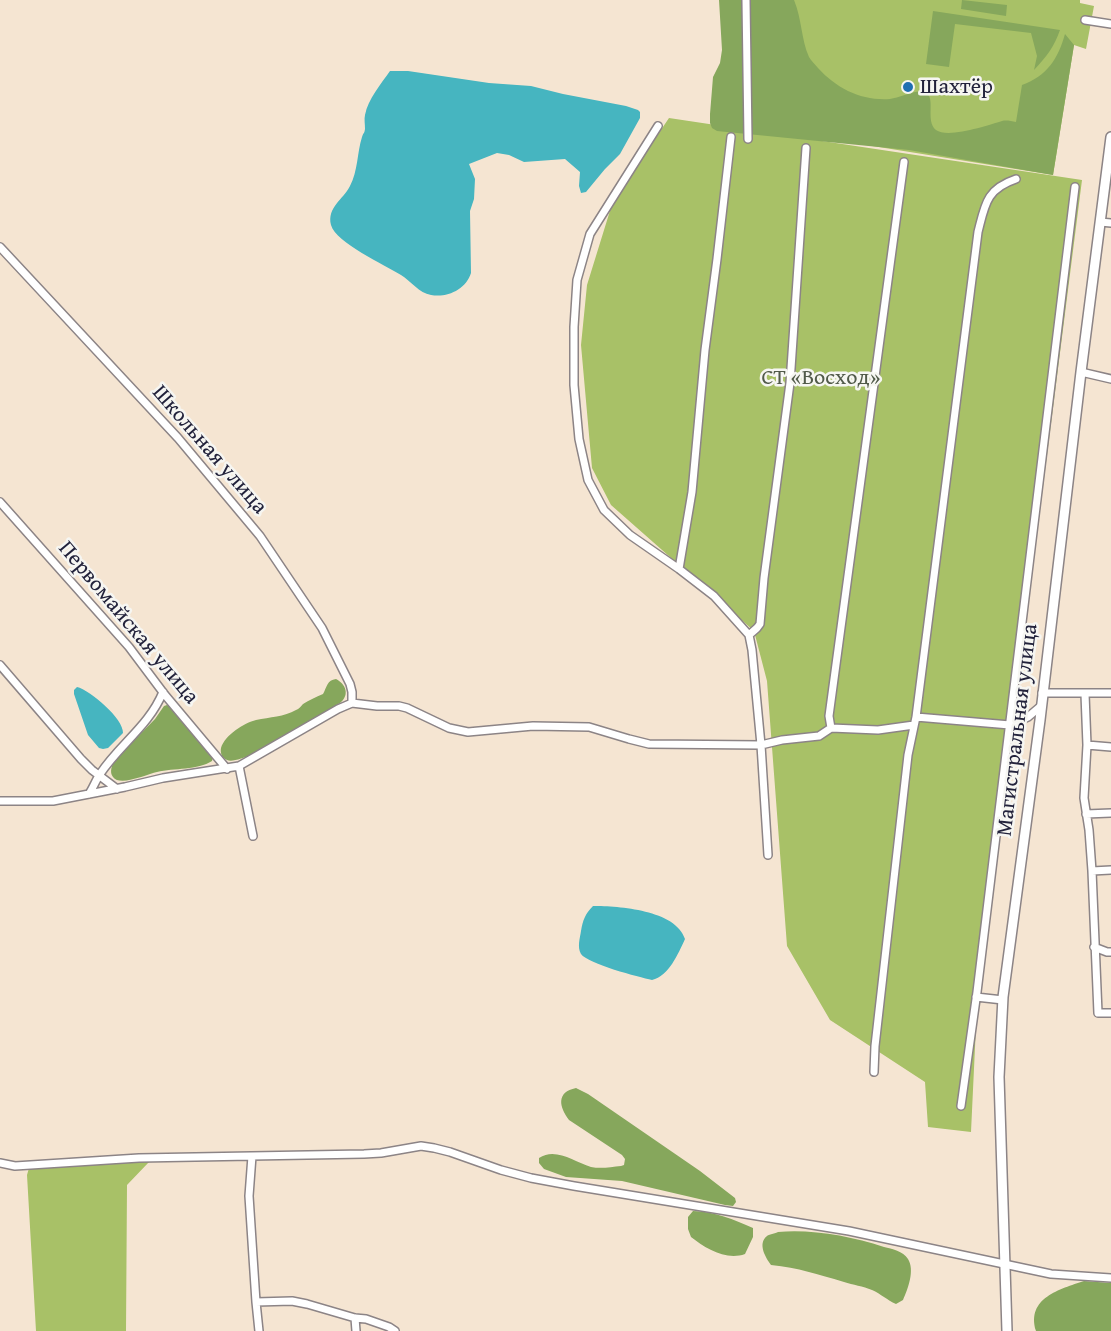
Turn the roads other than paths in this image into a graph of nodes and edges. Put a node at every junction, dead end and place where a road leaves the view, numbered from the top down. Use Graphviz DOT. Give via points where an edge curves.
graph roads {
  1 [pos="746,0"];
  2 [pos="1085,20"];
  3 [pos="1111,24"];
  4 [pos="658,126"];
  5 [pos="731,137"];
  6 [pos="1111,137"];
  7 [pos="748,139"];
  8 [pos="806,148"];
  9 [pos="904,162"];
  10 [pos="1016,179"];
  11 [pos="1075,187"];
  12 [pos="1100,222"];
  13 [pos="1111,223"];
  14 [pos="0,247"];
  15 [pos="1081,372"];
  16 [pos="1111,376"];
  17 [pos="0,502"];
  18 [pos="679,569"];
  19 [pos="749,635"];
  20 [pos="0,665"];
  21 [pos="163,692"];
  22 [pos="1042,693"];
  23 [pos="1111,693"];
  24 [pos="1085,694"];
  25 [pos="352,703"];
  26 [pos="1041,706"];
  27 [pos="916,717"];
  28 [pos="914,725"];
  29 [pos="1010,725"];
  30 [pos="831,728"];
  31 [pos="761,745"];
  32 [pos="1087,745"];
  33 [pos="1111,747"];
  34 [pos="239,766"];
  35 [pos="227,769"];
  36 [pos="99,775"];
  37 [pos="117,789"];
  38 [pos="89,794"];
  39 [pos="0,801"];
  40 [pos="1111,813"];
  41 [pos="1086,814"];
  42 [pos="253,837"];
  43 [pos="768,855"];
  44 [pos="1111,870"];
  45 [pos="1092,871"];
  46 [pos="1094,947"];
  47 [pos="1111,952"];
  48 [pos="976,997"];
  49 [pos="1003,1000"];
  50 [pos="1111,1014"];
  51 [pos="874,1072"];
  52 [pos="961,1106"];
  53 [pos="252,1156"];
  54 [pos="0,1163"];
  55 [pos="1005,1265"];
  56 [pos="1111,1278"];
  57 [pos="256,1302"];
  58 [pos="355,1318"];
  59 [pos="259,1331"];
  60 [pos="356,1331"];
  61 [pos="395,1331"];
  62 [pos="1007,1331"];
  1 -- 7 [label="street"];
  2 -- 3 [label="street"];
  4 -- 18 [label="street" via="590,234 577,280 574,385 588,480 604,510 630,535"];
  5 -- 18 [label="street" via="692,492"];
  6 -- 12 [label="main road, Магистральная улица"];
  8 -- 19 [label="street" via="790,383 760,624"];
  9 -- 30 [label="street" via="831,704"];
  10 -- 27 [label="street" via="997,187 990,195 978,232"];
  11 -- 29 [label="street"];
  12 -- 13 [label="street"];
  12 -- 15 [label="main road, Магистральная улица"];
  14 -- 25 [label="street, Школьная улица" via="178,438 260,536 322,628 350,684"];
  15 -- 16 [label="street"];
  15 -- 22 [label="main road, Магистральная улица"];
  17 -- 21 [label="street, Первомайская улица" via="129,646"];
  18 -- 19 [label="street" via="714,596"];
  19 -- 31 [label="street"];
  20 -- 36 [label="street"];
  21 -- 35 [label="street, Первомайская улица"];
  21 -- 36 [label="street" via="149,719"];
  22 -- 24 [label="street"];
  22 -- 26 [label="main road, Магистральная улица"];
  23 -- 24 [label="street"];
  24 -- 32 [label="street"];
  25 -- 31 [label="street" via="399,706 468,732 580,726 649,744"];
  25 -- 34 [label="street"];
  26 -- 29 [label="street"];
  26 -- 49 [label="main road, Магистральная улица"];
  27 -- 28 [label="street"];
  27 -- 29 [label="street"];
  28 -- 30 [label="street" via="878,730"];
  28 -- 51 [label="street"];
  29 -- 48 [label="street"];
  30 -- 31 [label="street" via="819,736"];
  31 -- 43 [label="street"];
  32 -- 33 [label="street"];
  32 -- 41 [label="street"];
  34 -- 35 [label="street"];
  34 -- 42 [label="street"];
  35 -- 37 [label="street"];
  36 -- 37 [label="street"];
  36 -- 38 [label="street"];
  37 -- 38 [label="street"];
  38 -- 39 [label="street" via="53,801"];
  40 -- 41 [label="street"];
  41 -- 45 [label="street"];
  44 -- 45 [label="street"];
  45 -- 46 [label="street"];
  46 -- 47 [label="street"];
  46 -- 50 [label="street" via="1098,1013"];
  48 -- 49 [label="street"];
  48 -- 52 [label="street"];
  49 -- 55 [label="main road, Магистральная улица" via="999,1077"];
  53 -- 54 [label="street" via="15,1166"];
  53 -- 55 [label="street" via="381,1153 421,1146 531,1178 849,1231"];
  53 -- 57 [label="street" via="249,1196"];
  55 -- 56 [label="street" via="1051,1274"];
  55 -- 62 [label="main road, Магистральная улица"];
  57 -- 58 [label="street" via="292,1301"];
  57 -- 59 [label="street"];
  58 -- 60 [label="street"];
  58 -- 61 [label="street"];
}
